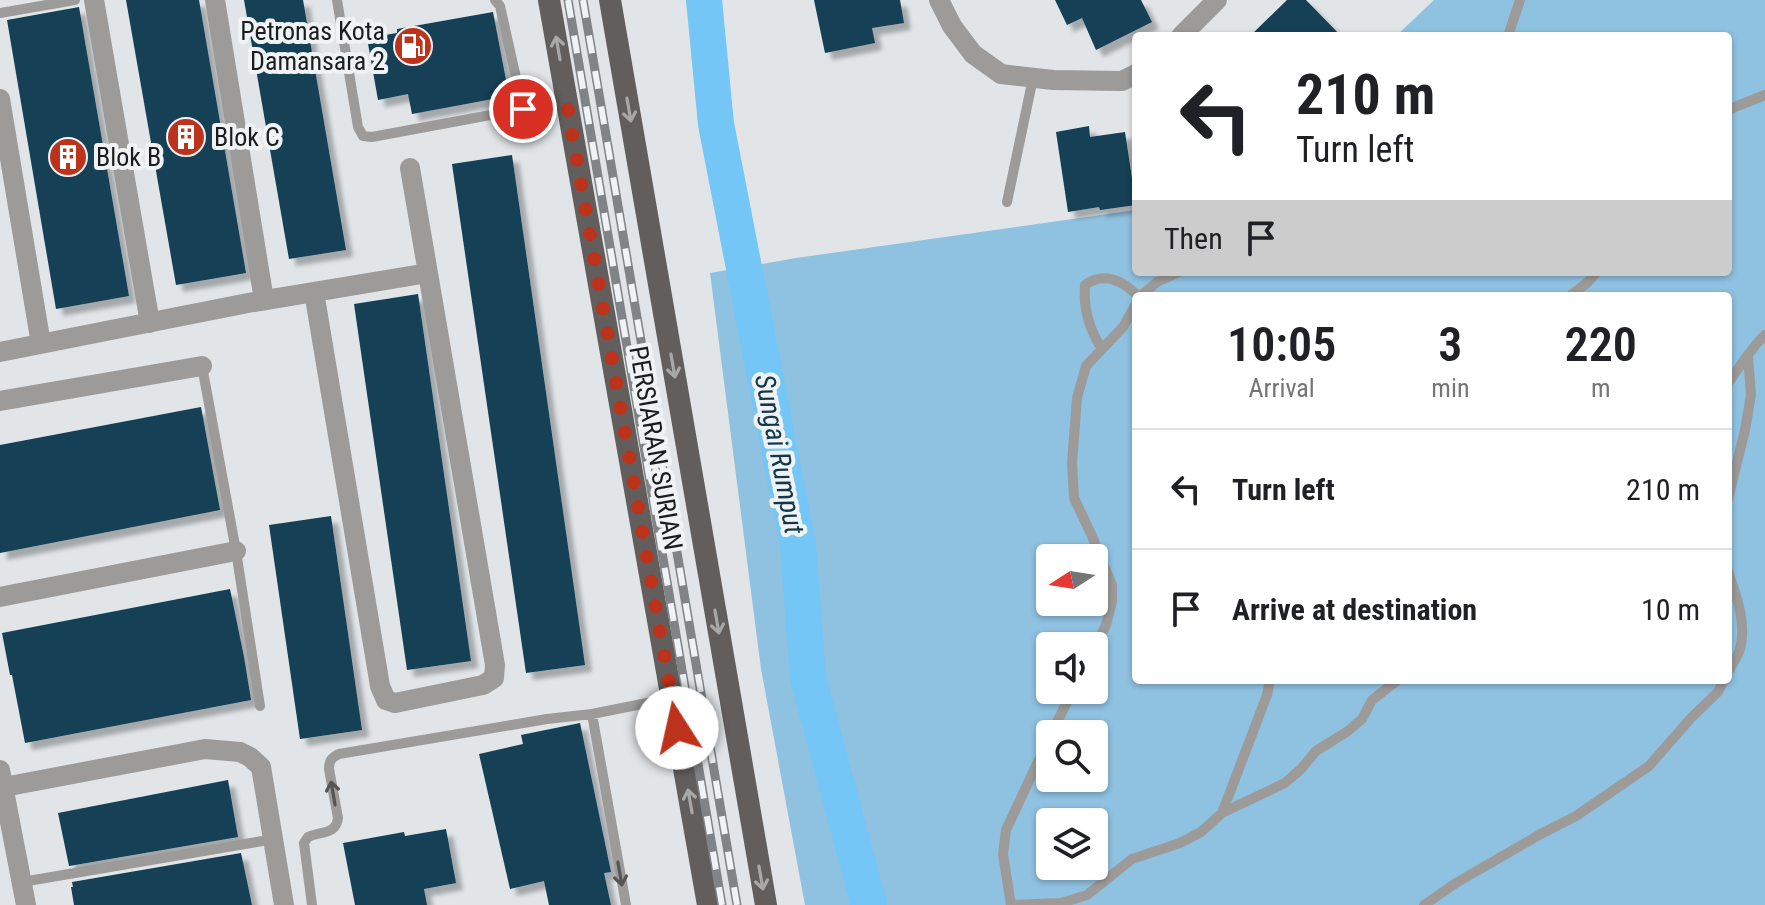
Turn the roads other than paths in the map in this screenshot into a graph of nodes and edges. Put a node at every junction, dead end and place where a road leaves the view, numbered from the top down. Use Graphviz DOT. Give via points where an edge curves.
graph roads {
  1 [pos="75,0"];
  2 [pos="94,0"];
  3 [pos="215,0"];
  4 [pos="337,0"];
  5 [pos="495,0"];
  6 [pos="549,0"];
  7 [pos="610,0"];
  8 [pos="939,0"];
  9 [pos="1217,0"];
  10 [pos="1520,0"];
  11 [pos="0,13"];
  12 [pos="1185,32"];
  13 [pos="1509,32"];
  14 [pos="1132,76"];
  15 [pos="1033,78"];
  16 [pos="1765,95"];
  17 [pos="0,99"];
  18 [pos="567,104"];
  19 [pos="523,109"];
  20 [pos="1732,109"];
  21 [pos="410,168"];
  22 [pos="1007,202"];
  23 [pos="428,273"];
  24 [pos="1170,276"];
  25 [pos="1593,276"];
  26 [pos="314,292"];
  27 [pos="1134,292"];
  28 [pos="1145,292"];
  29 [pos="1575,292"];
  30 [pos="264,300"];
  31 [pos="1132,311"];
  32 [pos="150,323"];
  33 [pos="1765,335"];
  34 [pos="41,344"];
  35 [pos="1102,349"];
  36 [pos="0,352"];
  37 [pos="1748,357"];
  38 [pos="202,366"];
  39 [pos="1732,378"];
  40 [pos="0,401"];
  41 [pos="1732,483"];
  42 [pos="236,551"];
  43 [pos="1732,583"];
  44 [pos="0,597"];
  45 [pos="1102,632"];
  46 [pos="1732,664"];
  47 [pos="1269,684"];
  48 [pos="1393,684"];
  49 [pos="1722,684"];
  50 [pos="672,698"];
  51 [pos="260,706"];
  52 [pos="592,714"];
  53 [pos="1036,767"];
  54 [pos="2,778"];
  55 [pos="1222,813"];
  56 [pos="274,839"];
  57 [pos="22,882"];
  58 [pos="26,905"];
  59 [pos="284,905"];
  60 [pos="312,905"];
  61 [pos="626,905"];
  62 [pos="708,905"];
  63 [pos="766,905"];
  64 [pos="1011,905"];
  65 [pos="1424,905"];
  1 -- 11 [label="lane"];
  2 -- 32 [label="street"];
  3 -- 30 [label="street"];
  4 -- 19 [label="lane" via="363,136"];
  5 -- 19 [label="lane"];
  18 -- 6 [label="main road, PERSIARAN SURIAN, one-way"];
  7 -- 63 [label="main road, PERSIARAN SURIAN, one-way"];
  8 -- 15 [label="street" via="973,54 1001,74"];
  9 -- 12 [label="street"];
  10 -- 13 [label="lane"];
  14 -- 15 [label="street" via="1122,81"];
  15 -- 22 [label="lane"];
  16 -- 20 [label="lane"];
  17 -- 34 [label="street"];
  18 -- 19 [label="lane"];
  18 -- 50 [label="main road, PERSIARAN SURIAN"];
  21 -- 23 [label="street"];
  23 -- 26 [label="street"];
  23 -- 26 [label="street" via="495,665 494,678 483,685 395,703 386,700 380,686"];
  24 -- 28 [label="lane"];
  25 -- 29 [label="lane"];
  26 -- 30 [label="street"];
  27 -- 35 [label="lane" via="1108,277 1085,285 1091,333"];
  30 -- 32 [label="street"];
  31 -- 35 [label="lane"];
  32 -- 34 [label="street"];
  33 -- 37 [label="lane"];
  34 -- 36 [label="street"];
  35 -- 45 [label="lane" via="1086,366 1077,398 1072,463 1074,498 1112,585"];
  37 -- 39 [label="lane"];
  37 -- 41 [label="lane" via="1751,395"];
  38 -- 40 [label="street"];
  38 -- 42 [label="lane"];
  42 -- 44 [label="street"];
  42 -- 51 [label="lane"];
  43 -- 46 [label="lane" via="1742,625"];
  47 -- 55 [label="lane"];
  48 -- 55 [label="lane" via="1372,700 1362,719 1316,751 1285,783"];
  49 -- 65 [label="lane" via="1649,766 1576,816"];
  50 -- 52 [label="lane"];
  62 -- 50 [label="main road, PERSIARAN SURIAN, one-way"];
  60 -- 52 [label="lane, one-way" via="304,843 337,824 329,769 333,757"];
  52 -- 61 [label="lane, one-way"];
  53 -- 64 [label="lane" via="1006,830 1003,854"];
  54 -- 56 [label="street" via="205,749 240,752 261,767"];
  54 -- 57 [label="street"];
  55 -- 64 [label="lane" via="1192,837 1132,859 1087,895 1061,903"];
  56 -- 57 [label="lane"];
  56 -- 59 [label="street"];
  57 -- 58 [label="street"];
}
